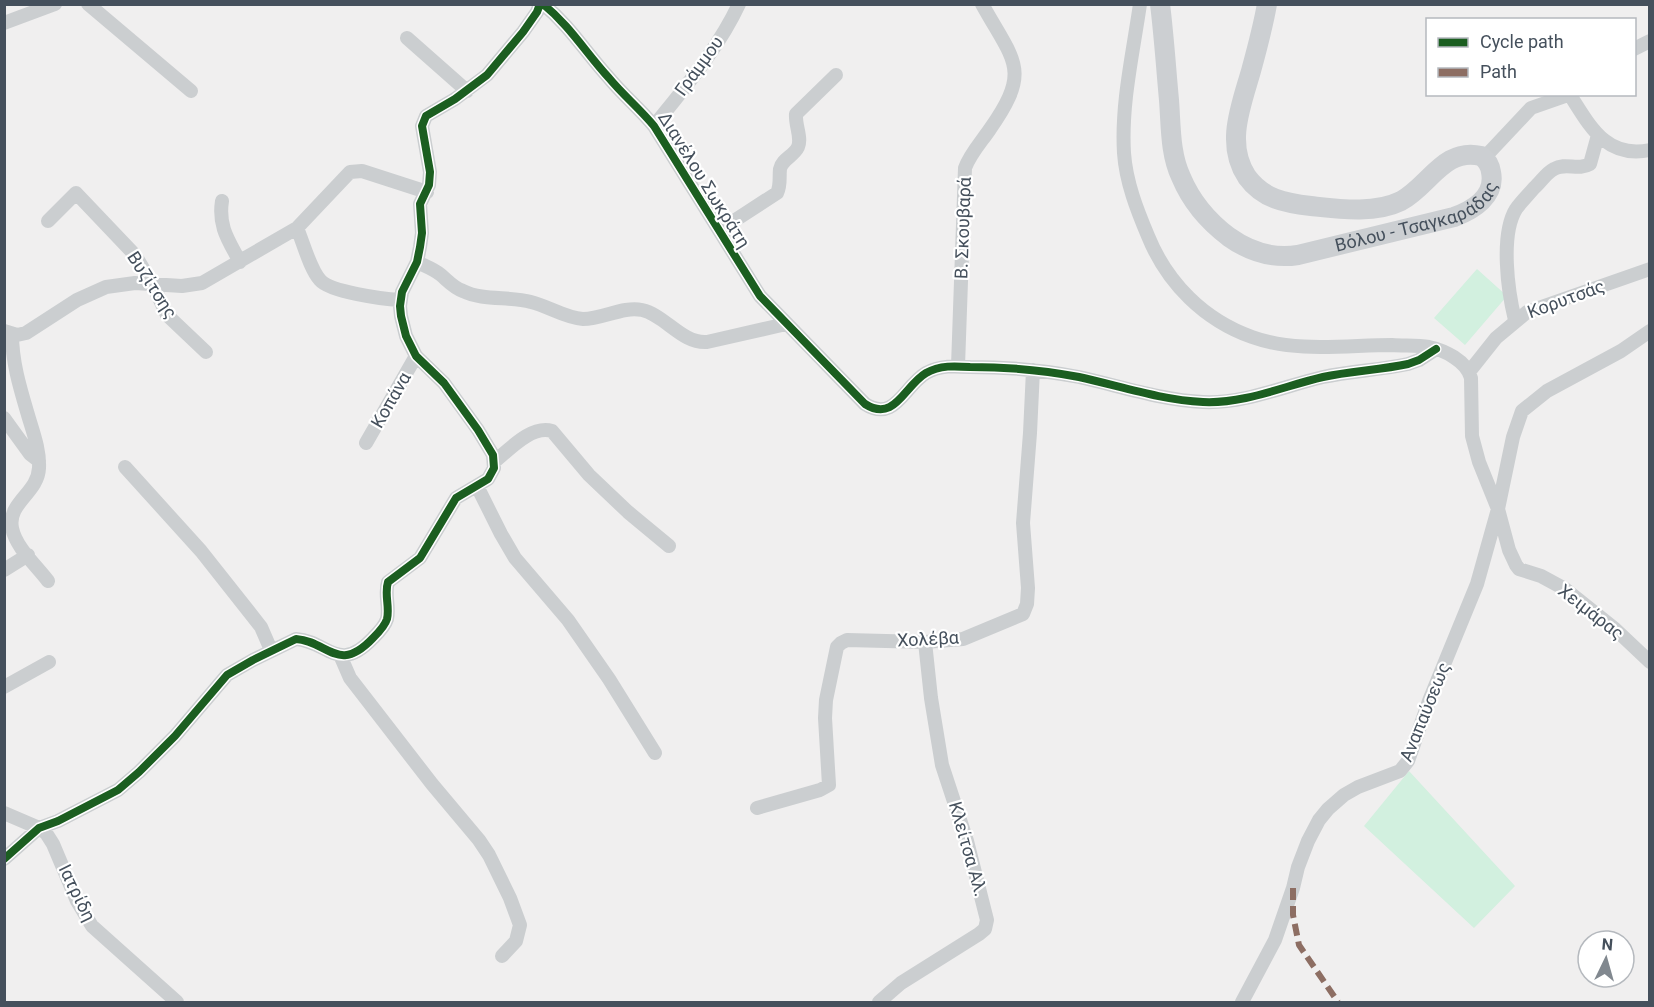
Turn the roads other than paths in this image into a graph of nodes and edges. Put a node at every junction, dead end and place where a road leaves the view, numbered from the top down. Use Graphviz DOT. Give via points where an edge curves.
graph roads {
  1 [pos="55,4"];
  2 [pos="88,4"];
  3 [pos="541,4"];
  4 [pos="739,4"];
  5 [pos="982,4"];
  6 [pos="1140,4"];
  7 [pos="1160,4"];
  8 [pos="1267,4"];
  9 [pos="4,23"];
  10 [pos="407,38"];
  11 [pos="1650,41"];
  12 [pos="1636,49"];
  13 [pos="836,75"];
  14 [pos="467,91"];
  15 [pos="191,92"];
  16 [pos="1563,96"];
  17 [pos="1571,96"];
  18 [pos="1536,100"];
  19 [pos="654,126"];
  20 [pos="1598,135"];
  21 [pos="1650,150"];
  22 [pos="1484,158"];
  23 [pos="427,192"];
  24 [pos="222,201"];
  25 [pos="48,221"];
  26 [pos="297,228"];
  27 [pos="720,230"];
  28 [pos="240,262"];
  29 [pos="417,262"];
  30 [pos="1650,269"];
  31 [pos="153,285"];
  32 [pos="400,300"];
  33 [pos="1515,320"];
  34 [pos="786,324"];
  35 [pos="1650,331"];
  36 [pos="8,333"];
  37 [pos="1436,349"];
  38 [pos="206,352"];
  39 [pos="416,357"];
  40 [pos="958,366"];
  41 [pos="1033,370"];
  42 [pos="1469,372"];
  43 [pos="4,418"];
  44 [pos="366,443"];
  45 [pos="39,461"];
  46 [pos="494,462"];
  47 [pos="125,467"];
  48 [pos="477,486"];
  49 [pos="10,506"];
  50 [pos="1498,509"];
  51 [pos="669,546"];
  52 [pos="28,555"];
  53 [pos="4,570"];
  54 [pos="48,581"];
  55 [pos="925,642"];
  56 [pos="271,650"];
  57 [pos="340,655"];
  58 [pos="50,662"];
  59 [pos="1650,662"];
  60 [pos="4,687"];
  61 [pos="655,753"];
  62 [pos="757,808"];
  63 [pos="4,813"];
  64 [pos="39,828"];
  65 [pos="4,859"];
  66 [pos="502,956"];
  67 [pos="177,1002"];
  68 [pos="879,1002"];
  69 [pos="1242,1002"];
  1 -- 9 [label="street"];
  2 -- 15 [label="street"];
  3 -- 14 [label="street" via="501,60"];
  3 -- 19 [label="street, Διανέλου Σωκράτη" via="569,28 608,78"];
  4 -- 19 [label="street, Γράμμου" via="703,64"];
  5 -- 40 [label="street, Β. Σκουβαρά" via="1014,60 1015,82 1004,109 965,168"];
  6 -- 37 [label="street" via="1124,127 1126,169 1151,244 1179,288 1215,319 1268,342"];
  7 -- 22 [label="main road, Βόλου - Τσαγκαράδας" via="1171,133 1180,176 1213,224 1247,248 1276,257 1298,255 1454,218 1478,205 1488,193 1492,172"];
  8 -- 22 [label="main road, Βόλου - Τσαγκαράδας" via="1235,137 1238,160 1262,193 1299,205 1380,208 1412,194 1452,159 1469,154"];
  10 -- 14 [label="street"];
  11 -- 12 [label="street"];
  13 -- 27 [label="street" via="796,114 800,141 783,162 777,193"];
  14 -- 23 [label="street" via="423,120 430,176"];
  16 -- 18 [label="street"];
  17 -- 20 [label="street"];
  18 -- 22 [label="street"];
  19 -- 27 [label="street, Διανέλου Σωκράτη"];
  20 -- 21 [label="street" via="1618,149"];
  20 -- 33 [label="street" via="1590,164 1553,169 1512,217 1508,246"];
  23 -- 26 [label="street" via="362,171 350,172"];
  23 -- 29 [label="street" via="420,207 422,238"];
  24 -- 28 [label="street" via="220,220"];
  25 -- 31 [label="street, Βυζίτσης" via="76,193 135,255"];
  26 -- 28 [label="street"];
  26 -- 32 [label="street" via="321,281 374,298"];
  27 -- 34 [label="street, Διανέλου Σωκράτη" via="752,283"];
  28 -- 31 [label="street" via="202,283"];
  29 -- 32 [label="street"];
  29 -- 34 [label="street" via="473,295 532,302 582,319 640,309 697,341"];
  30 -- 33 [label="street, Κορυτσάς" via="1546,304"];
  31 -- 36 [label="street" via="106,287 77,300 26,333"];
  31 -- 38 [label="street, Βυζίτσης" via="167,315"];
  32 -- 39 [label="street" via="403,324"];
  33 -- 42 [label="street, Κορυτσάς"];
  34 -- 40 [label="street, Διανέλου Σωκράτη" via="865,404 879,411 890,407 927,373"];
  35 -- 50 [label="street, Αναπαύσεως" via="1547,391 1522,411"];
  36 -- 45 [label="street"];
  37 -- 41 [label="street" via="1408,364 1333,375 1211,402 1167,398"];
  37 -- 42 [label="street" via="1455,358"];
  39 -- 44 [label="street, Κοπάνα"];
  39 -- 46 [label="street" via="444,383 490,449"];
  40 -- 41 [label="street"];
  41 -- 55 [label="street, Χολέβα" via="1023,524 1028,588 1025,610 1018,618 963,639"];
  42 -- 50 [label="street, Χειμάρας" via="1472,436"];
  43 -- 45 [label="street"];
  45 -- 49 [label="street" via="35,485"];
  46 -- 48 [label="street" via="492,474"];
  46 -- 51 [label="street" via="533,433 542,429 552,431 590,475"];
  47 -- 56 [label="street" via="201,551 261,627"];
  48 -- 57 [label="street" via="456,498 420,558 388,582 385,624 362,648"];
  48 -- 61 [label="street" via="515,558 568,620"];
  49 -- 52 [label="street" via="14,535"];
  50 -- 59 [label="street, Χειμάρας" via="1509,550 1519,569 1565,589"];
  50 -- 69 [label="street, Αναπαύσεως" via="1477,584 1408,761 1400,771 1344,795 1319,820 1298,867 1275,940"];
  52 -- 53 [label="street"];
  52 -- 54 [label="street"];
  55 -- 62 [label="street, Χολέβα" via="847,640 839,644 825,709 829,785"];
  55 -- 68 [label="street, Κλείτσα Αλ." via="942,765 987,920 979,934 901,983"];
  56 -- 57 [label="street" via="300,639"];
  56 -- 64 [label="street" via="228,675 175,736 118,790"];
  57 -- 66 [label="street" via="350,678 489,855 520,925 516,941"];
  58 -- 60 [label="street"];
  63 -- 64 [label="street"];
  64 -- 65 [label="street"];
  64 -- 67 [label="street, Ιατρίδη" via="53,844 92,926"];
}
